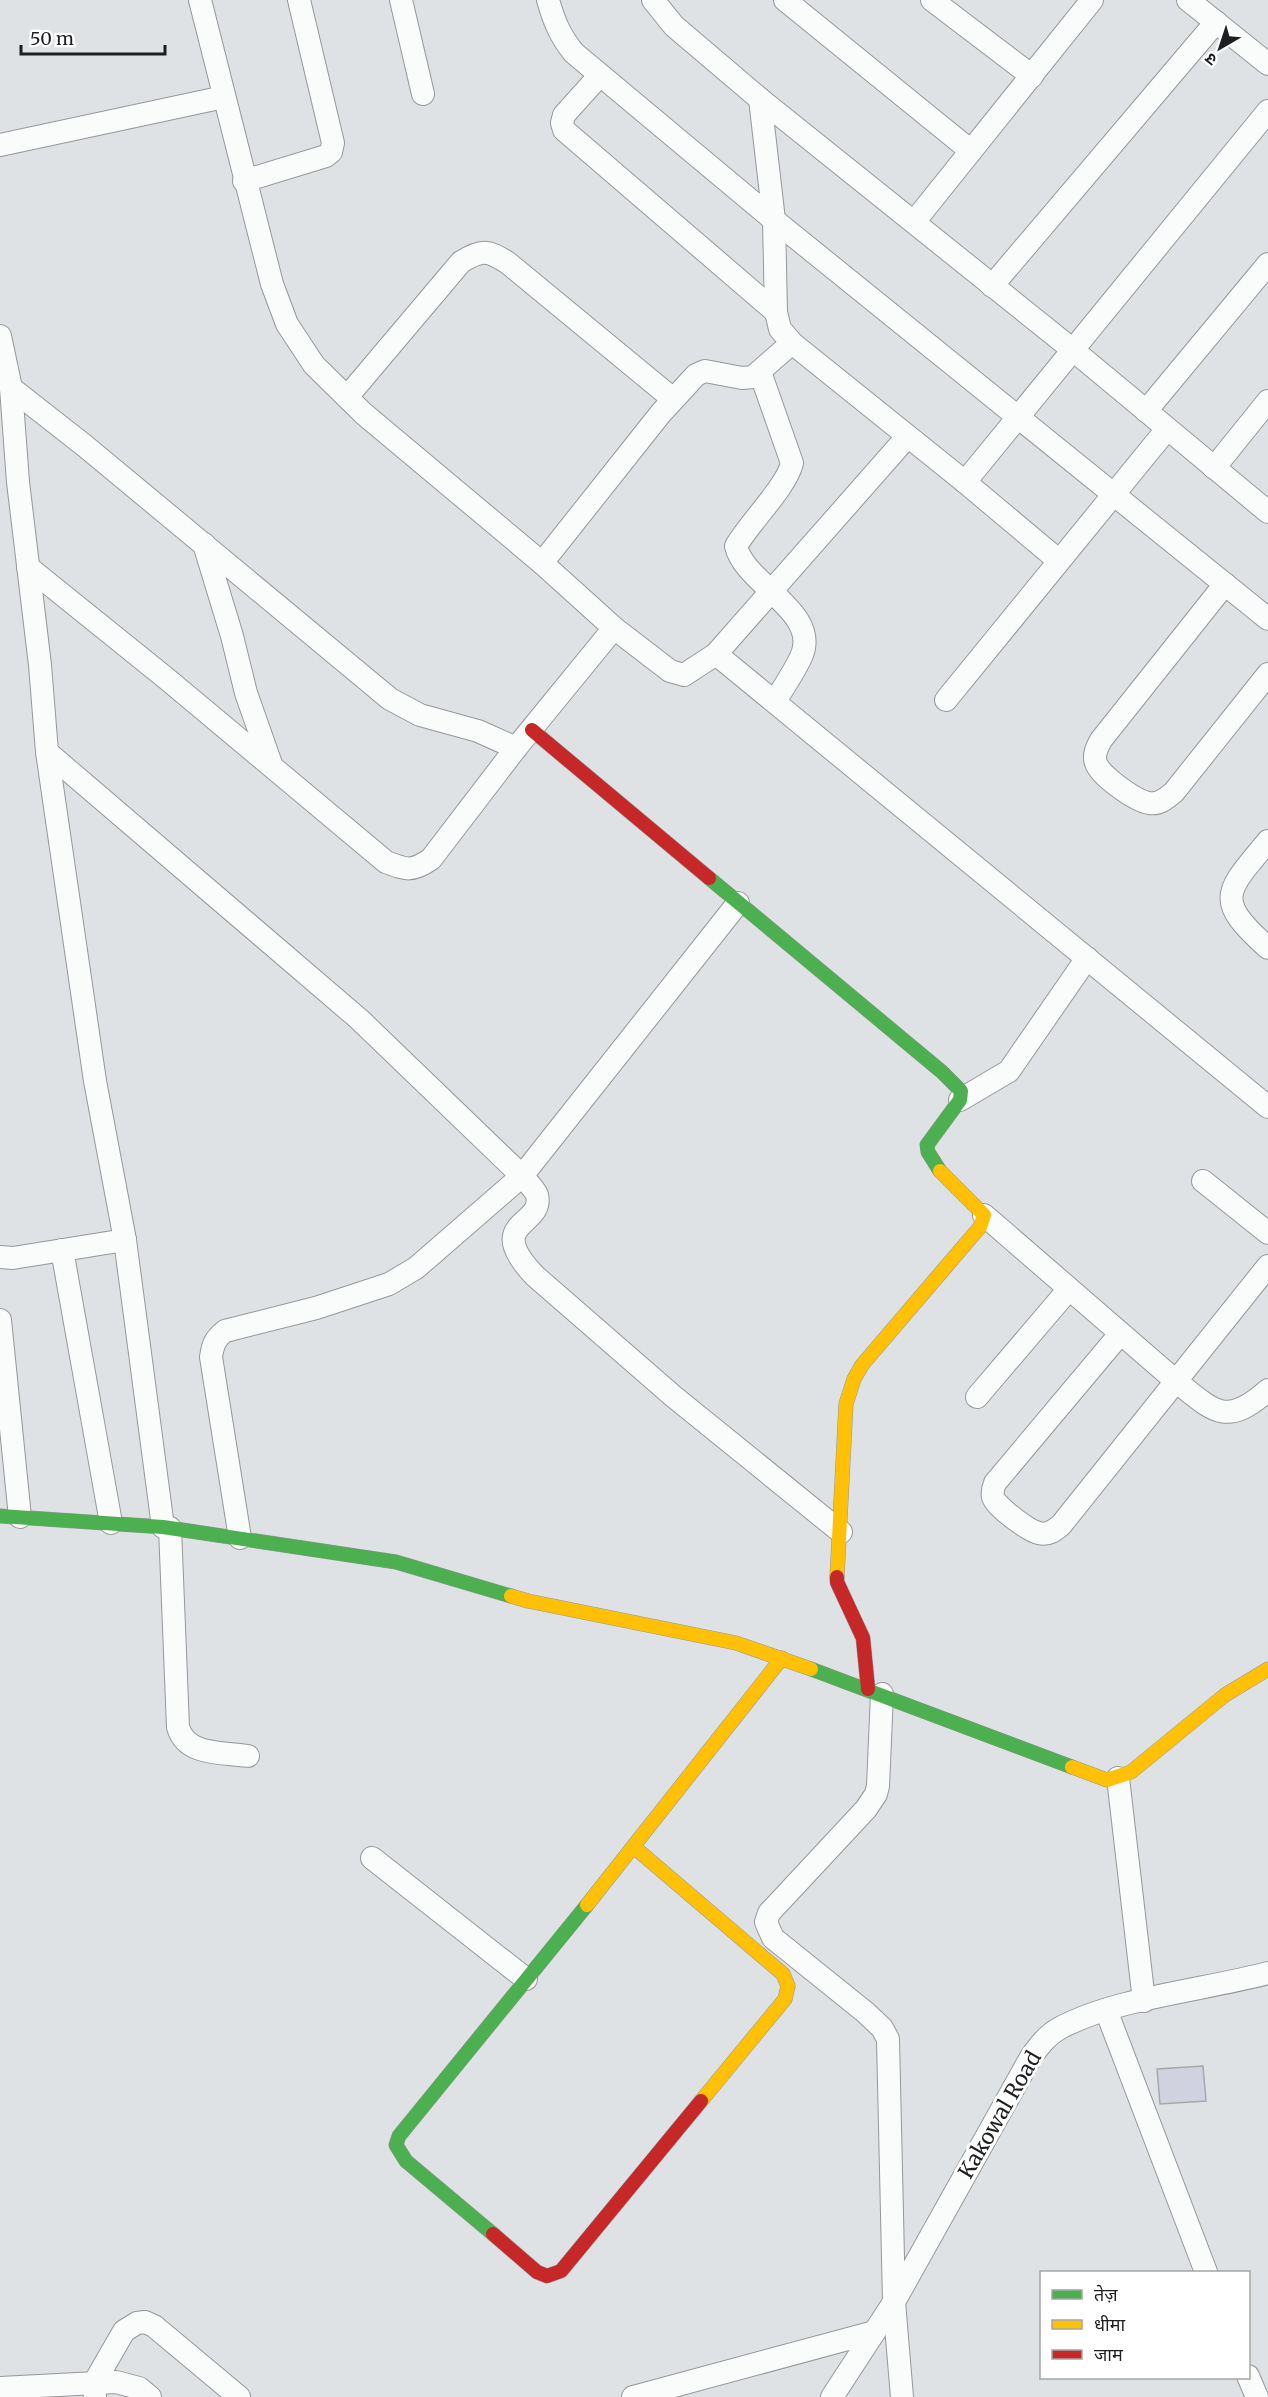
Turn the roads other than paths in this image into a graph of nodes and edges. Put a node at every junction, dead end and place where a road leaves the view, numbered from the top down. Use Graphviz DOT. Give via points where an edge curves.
graph roads {
  1 [pos="200,0"];
  2 [pos="299,0"];
  3 [pos="401,0"];
  4 [pos="548,0"];
  5 [pos="653,0"];
  6 [pos="786,0"];
  7 [pos="932,0"];
  8 [pos="1188,0"];
  9 [pos="1089,1"];
  10 [pos="1216,22"];
  11 [pos="1268,64"];
  12 [pos="600,75"];
  13 [pos="1032,76"];
  14 [pos="423,94"];
  15 [pos="224,97"];
  16 [pos="760,99"];
  17 [pos="1268,111"];
  18 [pos="0,145"];
  19 [pos="971,151"];
  20 [pos="244,181"];
  21 [pos="774,220"];
  22 [pos="914,222"];
  23 [pos="1268,264"];
  24 [pos="992,286"];
  25 [pos="776,312"];
  26 [pos="0,336"];
  27 [pos="792,343"];
  28 [pos="1073,350"];
  29 [pos="760,372"];
  30 [pos="11,388"];
  31 [pos="347,397"];
  32 [pos="673,399"];
  33 [pos="1268,401"];
  34 [pos="1146,411"];
  35 [pos="1018,416"];
  36 [pos="1167,429"];
  37 [pos="907,437"];
  38 [pos="1215,468"];
  39 [pos="965,482"];
  40 [pos="1113,495"];
  41 [pos="1268,512"];
  42 [pos="204,544"];
  43 [pos="1058,560"];
  44 [pos="542,563"];
  45 [pos="28,567"];
  46 [pos="1225,584"];
  47 [pos="772,592"];
  48 [pos="1268,619"];
  49 [pos="614,628"];
  50 [pos="717,654"];
  51 [pos="1268,674"];
  52 [pos="946,700"];
  53 [pos="775,701"];
  54 [pos="532,730"];
  55 [pos="516,748"];
  56 [pos="46,752"];
  57 [pos="271,766"];
  58 [pos="1266,847"];
  59 [pos="738,903"];
  60 [pos="1268,948"];
  61 [pos="1088,958"];
  62 [pos="960,1100"];
  63 [pos="1268,1107"];
  64 [pos="522,1176"];
  65 [pos="1203,1181"];
  66 [pos="984,1215"];
  67 [pos="1268,1233"];
  68 [pos="125,1240"];
  69 [pos="62,1250"];
  70 [pos="0,1257"];
  71 [pos="1268,1266"];
  72 [pos="1070,1289"];
  73 [pos="0,1320"];
  74 [pos="1120,1334"];
  75 [pos="1176,1382"];
  76 [pos="1268,1390"];
  77 [pos="977,1396"];
  78 [pos="10,1517"];
  79 [pos="111,1523"];
  80 [pos="167,1527"];
  81 [pos="841,1532"];
  82 [pos="240,1538"];
  83 [pos="782,1658"];
  84 [pos="1268,1669"];
  85 [pos="875,1691"];
  86 [pos="248,1755"];
  87 [pos="1118,1778"];
  88 [pos="634,1847"];
  89 [pos="372,1858"];
  90 [pos="1268,1973"];
  91 [pos="526,1979"];
  92 [pos="1144,2001"];
  93 [pos="1106,2010"];
  94 [pos="1206,2271"];
  95 [pos="894,2302"];
  96 [pos="874,2332"];
  97 [pos="1249,2379"];
  98 [pos="95,2390"];
  99 [pos="13,2391"];
  100 [pos="149,2396"];
  101 [pos="240,2397"];
  102 [pos="633,2397"];
  103 [pos="832,2397"];
  104 [pos="902,2397"];
  105 [pos="1257,2397"];
  1 -- 15 [label="street"];
  2 -- 20 [label="street" via="333,143 331,152"];
  3 -- 14 [label="street"];
  4 -- 12 [label="street" via="562,38"];
  5 -- 16 [label="street" via="674,26"];
  6 -- 19 [label="street"];
  7 -- 13 [label="street"];
  8 -- 10 [label="street"];
  9 -- 13 [label="street"];
  10 -- 11 [label="street"];
  10 -- 24 [label="street"];
  12 -- 21 [label="street"];
  12 -- 25 [label="street" via="564,115 564,130"];
  13 -- 19 [label="street"];
  15 -- 18 [label="street"];
  15 -- 20 [label="street"];
  16 -- 21 [label="street"];
  16 -- 22 [label="street"];
  17 -- 28 [label="street"];
  19 -- 22 [label="street"];
  20 -- 31 [label="street" via="287,324 314,365"];
  21 -- 25 [label="street"];
  21 -- 35 [label="street"];
  22 -- 24 [label="street"];
  23 -- 34 [label="street"];
  24 -- 28 [label="street"];
  25 -- 27 [label="street" via="780,329"];
  26 -- 30 [label="street"];
  27 -- 29 [label="street"];
  27 -- 37 [label="street"];
  28 -- 34 [label="street"];
  28 -- 35 [label="street"];
  29 -- 32 [label="street" via="742,378 705,371"];
  29 -- 47 [label="street" via="792,463 787,477 736,546 746,566"];
  30 -- 42 [label="street"];
  30 -- 45 [label="street"];
  31 -- 32 [label="street" via="461,261 475,253 492,253"];
  31 -- 44 [label="street"];
  32 -- 44 [label="street"];
  33 -- 38 [label="street"];
  34 -- 36 [label="street"];
  35 -- 39 [label="street"];
  35 -- 40 [label="street"];
  36 -- 38 [label="street"];
  36 -- 40 [label="street"];
  37 -- 39 [label="street"];
  37 -- 47 [label="street"];
  38 -- 41 [label="street"];
  39 -- 43 [label="street"];
  40 -- 43 [label="street"];
  40 -- 46 [label="street"];
  42 -- 55 [label="street" via="390,699 420,715 478,731"];
  42 -- 57 [label="street"];
  43 -- 52 [label="street"];
  44 -- 49 [label="street"];
  45 -- 56 [label="street"];
  45 -- 57 [label="street"];
  46 -- 48 [label="street"];
  46 -- 51 [label="street" via="1101,740 1095,753 1096,764 1103,774 1137,799 1151,804 1163,801"];
  47 -- 50 [label="street"];
  47 -- 53 [label="street" via="798,619 804,644 802,656"];
  49 -- 50 [label="street" via="670,671 684,675"];
  49 -- 54 [label="street"];
  50 -- 53 [label="street"];
  53 -- 61 [label="street"];
  54 -- 55 [label="street"];
  54 -- 59 [label="street"];
  55 -- 57 [label="street" via="431,859 406,870 386,862"];
  56 -- 64 [label="street" via="359,1019"];
  56 -- 68 [label="street" via="95,1081"];
  58 -- 60 [label="street" via="1241,873 1232,889 1232,907 1244,927"];
  59 -- 62 [label="street" via="948,1077 961,1091"];
  59 -- 64 [label="street"];
  61 -- 62 [label="street" via="1009,1071"];
  61 -- 63 [label="street"];
  62 -- 66 [label="street" via="927,1145 927,1155"];
  64 -- 81 [label="street" via="534,1190 537,1202 514,1234 520,1261 673,1396"];
  64 -- 82 [label="street" via="416,1268 389,1284 225,1331 217,1337 211,1357"];
  65 -- 67 [label="street"];
  66 -- 72 [label="street"];
  66 -- 81 [label="street" via="980,1227 854,1379 846,1404"];
  68 -- 69 [label="street"];
  68 -- 80 [label="street"];
  69 -- 70 [label="street"];
  69 -- 79 [label="street"];
  71 -- 75 [label="street"];
  72 -- 74 [label="street"];
  72 -- 77 [label="street"];
  73 -- 78 [label="street"];
  74 -- 75 [label="street"];
  74 -- 75 [label="street" via="995,1483 992,1494 1005,1512 1040,1533 1052,1532"];
  75 -- 76 [label="street" via="1209,1408 1222,1413 1242,1410"];
  78 -- 79 [label="street"];
  79 -- 80 [label="street"];
  80 -- 82 [label="street"];
  80 -- 86 [label="street" via="180,1735 197,1749"];
  81 -- 85 [label="street" via="837,1582 863,1638"];
  82 -- 83 [label="street" via="396,1562 528,1601 736,1643"];
  83 -- 85 [label="street"];
  83 -- 88 [label="street"];
  84 -- 87 [label="street" via="1225,1695 1131,1772"];
  85 -- 87 [label="street" via="1097,1778"];
  85 -- 95 [label="street" via="876,1794 769,1913 766,1922 773,1938 865,2012 888,2038"];
  87 -- 92 [label="street"];
  88 -- 91 [label="street"];
  88 -- 91 [label="street" via="783,1974 789,1983 788,1990 785,1999 561,2271 547,2276 537,2272 406,2161 396,2145 399,2136"];
  89 -- 91 [label="street"];
  90 -- 92 [label="street, Kakowal Road"];
  92 -- 93 [label="street, Kakowal Road"];
  93 -- 94 [label="street"];
  93 -- 95 [label="street, Kakowal Road" via="1060,2028 1031,2057"];
  95 -- 96 [label="street, Kakowal Road"];
  95 -- 104 [label="street"];
  96 -- 102 [label="street"];
  96 -- 103 [label="street, Kakowal Road"];
  97 -- 105 [label="street"];
  98 -- 99 [label="street"];
  98 -- 100 [label="street" via="129,2384"];
  98 -- 101 [label="street" via="124,2331 145,2322"];
}
